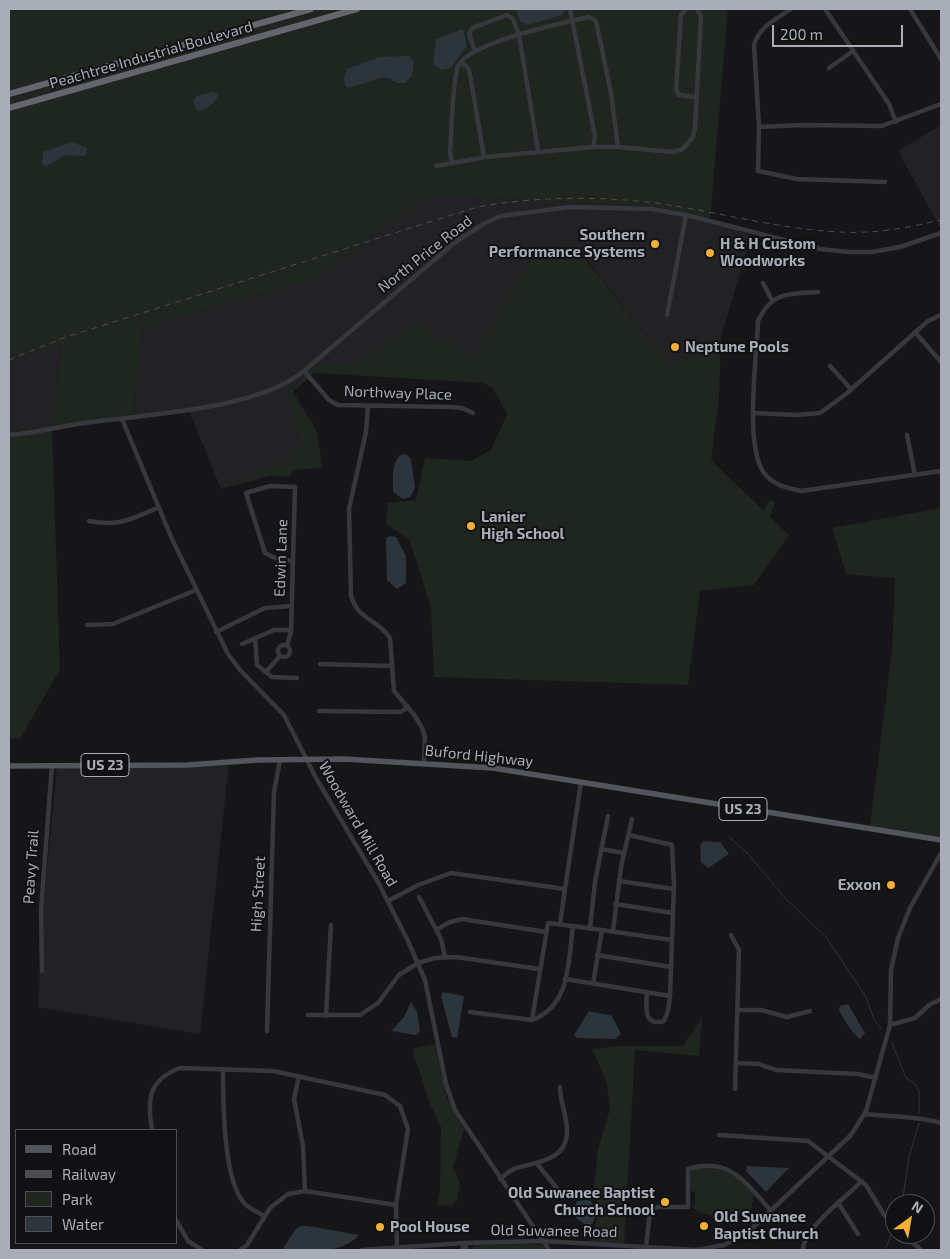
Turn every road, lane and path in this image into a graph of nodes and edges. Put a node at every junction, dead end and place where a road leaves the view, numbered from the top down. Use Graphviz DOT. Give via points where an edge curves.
graph roads {
  1 [pos="311,9"];
  2 [pos="357,9"];
  3 [pos="570,9"];
  4 [pos="686,9"];
  5 [pos="697,9"];
  6 [pos="791,9"];
  7 [pos="825,9"];
  8 [pos="910,9"];
  9 [pos="572,21"];
  10 [pos="519,35"];
  11 [pos="474,51"];
  12 [pos="853,51"];
  13 [pos="941,59"];
  14 [pos="461,62"];
  15 [pos="829,68"];
  16 [pos="9,94"];
  17 [pos="696,97"];
  18 [pos="941,104"];
  19 [pos="9,108"];
  20 [pos="896,122"];
  21 [pos="759,127"];
  22 [pos="593,147"];
  23 [pos="618,147"];
  24 [pos="538,150"];
  25 [pos="484,157"];
  26 [pos="452,163"];
  27 [pos="436,166"];
  28 [pos="885,182"];
  29 [pos="686,215"];
  30 [pos="941,233"];
  31 [pos="763,283"];
  32 [pos="818,292"];
  33 [pos="772,300"];
  34 [pos="667,315"];
  35 [pos="941,315"];
  36 [pos="915,332"];
  37 [pos="941,362"];
  38 [pos="830,366"];
  39 [pos="304,371"];
  40 [pos="852,389"];
  41 [pos="368,406"];
  42 [pos="754,413"];
  43 [pos="473,414"];
  44 [pos="122,419"];
  45 [pos="9,435"];
  46 [pos="908,435"];
  47 [pos="941,471"];
  48 [pos="915,475"];
  49 [pos="159,507"];
  50 [pos="89,521"];
  51 [pos="293,561"];
  52 [pos="196,590"];
  53 [pos="292,606"];
  54 [pos="87,625"];
  55 [pos="292,630"];
  56 [pos="216,632"];
  57 [pos="255,638"];
  58 [pos="242,644"];
  59 [pos="287,646"];
  60 [pos="280,656"];
  61 [pos="320,664"];
  62 [pos="392,666"];
  63 [pos="266,672"];
  64 [pos="297,678"];
  65 [pos="408,707"];
  66 [pos="319,711"];
  67 [pos="280,760"];
  68 [pos="306,760"];
  69 [pos="424,762"];
  70 [pos="52,765"];
  71 [pos="9,766"];
  72 [pos="581,782"];
  73 [pos="608,816"];
  74 [pos="632,819"];
  75 [pos="629,835"];
  76 [pos="941,840"];
  77 [pos="601,849"];
  78 [pos="624,853"];
  79 [pos="941,853"];
  80 [pos="618,881"];
  81 [pos="565,889"];
  82 [pos="674,889"];
  83 [pos="419,897"];
  84 [pos="388,900"];
  85 [pos="615,904"];
  86 [pos="673,913"];
  87 [pos="560,924"];
  88 [pos="331,926"];
  89 [pos="573,926"];
  90 [pos="590,928"];
  91 [pos="436,930"];
  92 [pos="602,930"];
  93 [pos="546,932"];
  94 [pos="613,932"];
  95 [pos="731,935"];
  96 [pos="672,940"];
  97 [pos="598,956"];
  98 [pos="445,957"];
  99 [pos="418,963"];
  100 [pos="671,967"];
  101 [pos="539,970"];
  102 [pos="42,971"];
  103 [pos="565,979"];
  104 [pos="593,984"];
  105 [pos="648,992"];
  106 [pos="670,996"];
  107 [pos="941,999"];
  108 [pos="738,1010"];
  109 [pos="470,1012"];
  110 [pos="810,1012"];
  111 [pos="308,1015"];
  112 [pos="326,1016"];
  113 [pos="532,1020"];
  114 [pos="890,1025"];
  115 [pos="267,1030"];
  116 [pos="736,1063"];
  117 [pos="223,1069"];
  118 [pos="299,1076"];
  119 [pos="876,1078"];
  120 [pos="560,1087"];
  121 [pos="735,1089"];
  122 [pos="865,1114"];
  123 [pos="941,1123"];
  124 [pos="152,1129"];
  125 [pos="719,1135"];
  126 [pos="828,1158"];
  127 [pos="538,1165"];
  128 [pos="500,1179"];
  129 [pos="862,1182"];
  130 [pos="305,1191"];
  131 [pos="564,1197"];
  132 [pos="839,1204"];
  133 [pos="396,1205"];
  134 [pos="772,1211"];
  135 [pos="265,1216"];
  136 [pos="885,1217"];
  137 [pos="178,1224"];
  138 [pos="858,1234"];
  139 [pos="543,1241"];
  140 [pos="464,1243"];
  141 [pos="646,1247"];
  142 [pos="396,1248"];
  143 [pos="720,1249"];
  144 [pos="202,1250"];
  145 [pos="240,1250"];
  146 [pos="362,1250"];
  147 [pos="462,1250"];
  148 [pos="467,1250"];
  149 [pos="548,1250"];
  150 [pos="803,1250"];
  1 -- 16 [label="highway, Peachtree Industrial Boulevard"];
  2 -- 19 [label="highway, Peachtree Industrial Boulevard"];
  3 -- 9 [label="street"];
  4 -- 17 [label="street" via="681,15 676,90 679,95"];
  5 -- 17 [label="street" via="701,16"];
  6 -- 21 [label="street" via="756,36"];
  7 -- 12 [label="street"];
  8 -- 13 [label="street"];
  9 -- 10 [label="street"];
  9 -- 22 [label="street" via="595,136"];
  9 -- 23 [label="street" via="589,17 596,21"];
  10 -- 11 [label="street"];
  10 -- 11 [label="street" via="513,19 507,15 472,28 469,34"];
  10 -- 24 [label="street"];
  11 -- 14 [label="street"];
  12 -- 15 [label="street"];
  12 -- 20 [label="street" via="889,104"];
  14 -- 25 [label="street" via="469,68"];
  14 -- 26 [label="street" via="456,73 450,151"];
  17 -- 23 [label="street" via="693,137 683,149 673,152"];
  18 -- 20 [label="street"];
  20 -- 21 [label="street" via="882,126 802,124"];
  21 -- 28 [label="street" via="758,171 797,179"];
  22 -- 23 [label="street"];
  22 -- 24 [label="street"];
  24 -- 25 [label="street"];
  25 -- 26 [label="street"];
  26 -- 27 [label="street"];
  29 -- 30 [label="street, North Price Road" via="790,242 849,252 900,247"];
  29 -- 34 [label="street"];
  29 -- 39 [label="street, North Price Road" via="624,208 570,207 493,220 454,243"];
  31 -- 33 [label="street"];
  32 -- 33 [label="street" via="790,293"];
  33 -- 42 [label="street" via="758,321"];
  35 -- 36 [label="street"];
  36 -- 37 [label="street"];
  36 -- 40 [label="street"];
  38 -- 40 [label="street"];
  39 -- 41 [label="street, Northway Place" via="338,405"];
  39 -- 44 [label="street, North Price Road" via="292,381 255,396"];
  40 -- 42 [label="street" via="820,413"];
  41 -- 43 [label="street, Northway Place" via="450,407 462,408"];
  41 -- 62 [label="street" via="366,432 349,509 352,596 360,614 390,638"];
  42 -- 48 [label="street" via="755,453 764,473 779,486 801,491"];
  44 -- 45 [label="street, North Price Road"];
  44 -- 49 [label="street, Woodward Mill Road"];
  46 -- 48 [label="street"];
  47 -- 48 [label="street"];
  49 -- 50 [label="street" via="123,523"];
  49 -- 52 [label="street, Woodward Mill Road"];
  51 -- 51 [label="street, Edwin Lane" via="295,487 270,486 246,493 266,552 275,558"];
  51 -- 53 [label="street, Edwin Lane"];
  52 -- 54 [label="street" via="113,624"];
  52 -- 56 [label="street, Woodward Mill Road"];
  53 -- 55 [label="street, Edwin Lane"];
  53 -- 56 [label="street" via="265,608"];
  55 -- 57 [label="street" via="274,630"];
  55 -- 59 [label="street, Edwin Lane"];
  56 -- 68 [label="street, Woodward Mill Road" via="240,670 284,715"];
  57 -- 58 [label="street"];
  57 -- 63 [label="street" via="256,661"];
  59 -- 60 [label="street, Edwin Lane" via="280,647"];
  59 -- 60 [label="street, Edwin Lane" via="290,654"];
  60 -- 63 [label="street, Edwin Lane"];
  61 -- 62 [label="street"];
  62 -- 65 [label="street" via="394,691"];
  63 -- 64 [label="street" via="278,678"];
  65 -- 66 [label="street" via="401,712"];
  65 -- 69 [label="street" via="425,737"];
  67 -- 68 [label="main road, Buford Highway / US 23"];
  67 -- 70 [label="main road, Buford Highway / US 23" via="188,765"];
  67 -- 115 [label="street, High Street" via="274,792"];
  68 -- 69 [label="main road, Buford Highway / US 23"];
  68 -- 84 [label="street, Woodward Mill Road"];
  69 -- 72 [label="main road, Buford Highway / US 23" via="493,768"];
  70 -- 71 [label="main road, Buford Highway / US 23"];
  70 -- 102 [label="street, Peavy Trail" via="41,910"];
  72 -- 76 [label="main road, Buford Highway / US 23"];
  72 -- 81 [label="street"];
  73 -- 77 [label="street"];
  74 -- 75 [label="street"];
  75 -- 78 [label="street"];
  75 -- 82 [label="street" via="672,845"];
  77 -- 78 [label="street"];
  77 -- 90 [label="street"];
  78 -- 80 [label="street"];
  79 -- 114 [label="street, Old Suwanee Road" via="910,908 898,938 891,970"];
  80 -- 82 [label="street"];
  80 -- 85 [label="street"];
  81 -- 84 [label="street" via="451,873"];
  81 -- 87 [label="street"];
  82 -- 86 [label="street"];
  83 -- 91 [label="street"];
  84 -- 99 [label="street, Woodward Mill Road"];
  85 -- 86 [label="street"];
  85 -- 94 [label="street"];
  86 -- 96 [label="street"];
  87 -- 89 [label="street"];
  87 -- 93 [label="street" via="548,923"];
  88 -- 112 [label="street"];
  89 -- 90 [label="street"];
  89 -- 103 [label="street"];
  90 -- 92 [label="street"];
  91 -- 93 [label="street" via="462,920"];
  91 -- 98 [label="street"];
  92 -- 94 [label="street"];
  92 -- 97 [label="street"];
  93 -- 101 [label="street"];
  94 -- 96 [label="street"];
  95 -- 108 [label="street" via="739,950"];
  96 -- 100 [label="street"];
  97 -- 100 [label="street"];
  97 -- 104 [label="street"];
  98 -- 99 [label="street"];
  98 -- 101 [label="street"];
  99 -- 112 [label="street" via="399,975 366,1012 354,1017"];
  99 -- 128 [label="street, Woodward Mill Road" via="425,980 450,1098"];
  100 -- 106 [label="street"];
  101 -- 113 [label="street"];
  103 -- 104 [label="street"];
  103 -- 113 [label="street" via="559,1001 552,1009"];
  104 -- 105 [label="street"];
  105 -- 106 [label="street"];
  105 -- 106 [label="street" via="646,1014 650,1021 656,1023 664,1021"];
  107 -- 114 [label="street" via="915,1018"];
  108 -- 110 [label="street" via="761,1010 787,1017"];
  108 -- 116 [label="street"];
  109 -- 113 [label="street"];
  111 -- 112 [label="street"];
  114 -- 119 [label="street, Old Suwanee Road"];
  116 -- 119 [label="street" via="759,1064 776,1070 858,1074"];
  116 -- 121 [label="street"];
  117 -- 118 [label="street" via="273,1071"];
  117 -- 124 [label="street" via="180,1068 166,1073 152,1090 148,1110"];
  117 -- 135 [label="street" via="222,1115 234,1186 245,1203"];
  118 -- 130 [label="street" via="294,1099 303,1146"];
  118 -- 133 [label="street" via="385,1095 400,1106 408,1129"];
  119 -- 122 [label="street, Old Suwanee Road"];
  120 -- 127 [label="street" via="567,1133 562,1148 552,1159"];
  122 -- 123 [label="street" via="912,1117"];
  122 -- 126 [label="street, Old Suwanee Road" via="851,1135"];
  125 -- 126 [label="street" via="803,1139"];
  126 -- 129 [label="street"];
  126 -- 134 [label="street, Old Suwanee Road"];
  127 -- 128 [label="street" via="514,1169"];
  127 -- 131 [label="street"];
  128 -- 139 [label="street, Woodward Mill Road"];
  129 -- 132 [label="street"];
  129 -- 136 [label="street"];
  130 -- 133 [label="street"];
  130 -- 135 [label="street" via="288,1194 278,1200"];
  132 -- 138 [label="street"];
  132 -- 150 [label="street" via="812,1229"];
  133 -- 142 [label="street"];
  134 -- 141 [label="street" via="738,1175 727,1168 699,1166 688,1169 688,1207 657,1207 650,1211"];
  134 -- 143 [label="street, Old Suwanee Road" via="748,1233"];
  135 -- 145 [label="street" via="247,1245"];
  137 -- 144 [label="street" via="188,1241"];
  139 -- 140 [label="street, Old Suwanee Road"];
  139 -- 141 [label="street, Old Suwanee Road"];
  139 -- 149 [label="street, Woodward Mill Road"];
  140 -- 142 [label="street, Old Suwanee Road"];
  140 -- 147 [label="street"];
  140 -- 148 [label="street"];
  141 -- 143 [label="street, Old Suwanee Road"];
  142 -- 146 [label="street, Old Suwanee Road"];
}
